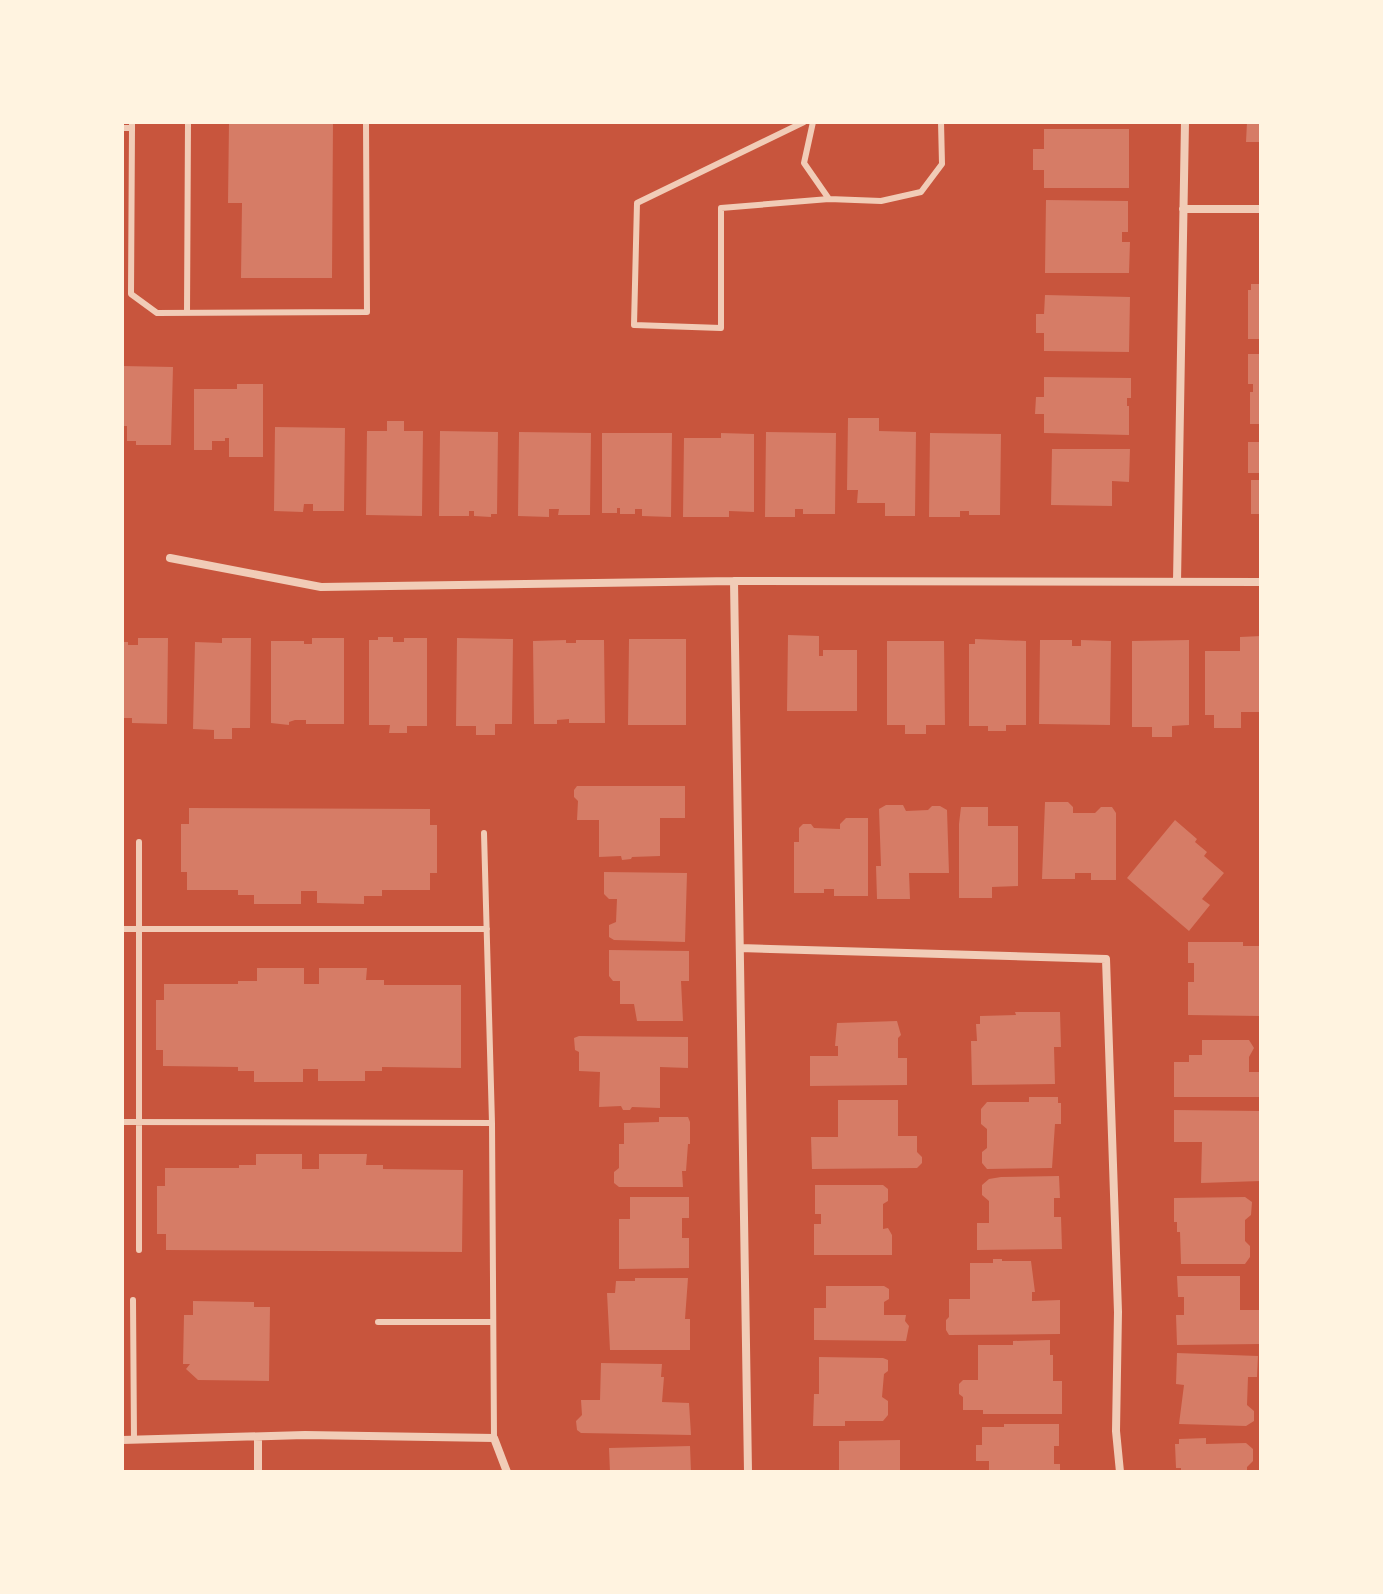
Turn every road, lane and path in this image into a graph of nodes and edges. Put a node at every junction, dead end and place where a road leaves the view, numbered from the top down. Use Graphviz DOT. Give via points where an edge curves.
graph roads {
  1 [pos="188,122"];
  2 [pos="366,122"];
  3 [pos="804,122"];
  4 [pos="813,122"];
  5 [pos="941,122"];
  6 [pos="1185,122"];
  7 [pos="132,125"];
  8 [pos="122,128"];
  9 [pos="829,199"];
  10 [pos="1183,209"];
  11 [pos="1261,209"];
  12 [pos="187,313"];
  13 [pos="170,558"];
  14 [pos="734,581"];
  15 [pos="1177,582"];
  16 [pos="1261,582"];
  17 [pos="484,833"];
  18 [pos="139,842"];
  19 [pos="122,929"];
  20 [pos="138,929"];
  21 [pos="487,929"];
  22 [pos="740,948"];
  23 [pos="122,1122"];
  24 [pos="138,1122"];
  25 [pos="492,1123"];
  26 [pos="139,1250"];
  27 [pos="133,1300"];
  28 [pos="378,1322"];
  29 [pos="493,1322"];
  30 [pos="258,1437"];
  31 [pos="494,1438"];
  32 [pos="134,1439"];
  33 [pos="122,1440"];
  34 [pos="258,1472"];
  35 [pos="507,1472"];
  36 [pos="748,1472"];
  37 [pos="1120,1472"];
  1 -- 12 [label="lane"];
  2 -- 12 [label="lane" via="367,312"];
  3 -- 9 [label="lane" via="637,203 634,325 721,328 721,208"];
  4 -- 9 [label="lane" via="804,163"];
  5 -- 9 [label="lane" via="942,164 921,192 881,201"];
  6 -- 10 [label="street"];
  7 -- 8 [label="lane"];
  7 -- 12 [label="lane" via="131,294 157,313"];
  10 -- 11 [label="street"];
  10 -- 15 [label="street"];
  13 -- 14 [label="street" via="321,587"];
  14 -- 15 [label="street"];
  14 -- 22 [label="street"];
  15 -- 16 [label="street"];
  17 -- 21 [label="lane"];
  18 -- 20 [label="lane"];
  19 -- 20 [label="lane"];
  20 -- 21 [label="lane"];
  20 -- 24 [label="lane"];
  21 -- 25 [label="lane"];
  22 -- 36 [label="street"];
  22 -- 37 [label="street" via="1106,959"];
  23 -- 24 [label="lane"];
  24 -- 25 [label="lane"];
  24 -- 26 [label="lane"];
  25 -- 29 [label="lane"];
  27 -- 32 [label="lane"];
  28 -- 29 [label="lane"];
  29 -- 31 [label="lane"];
  30 -- 31 [label="street"];
  30 -- 32 [label="street"];
  30 -- 34 [label="street"];
  31 -- 35 [label="street"];
  32 -- 33 [label="street"];
}
